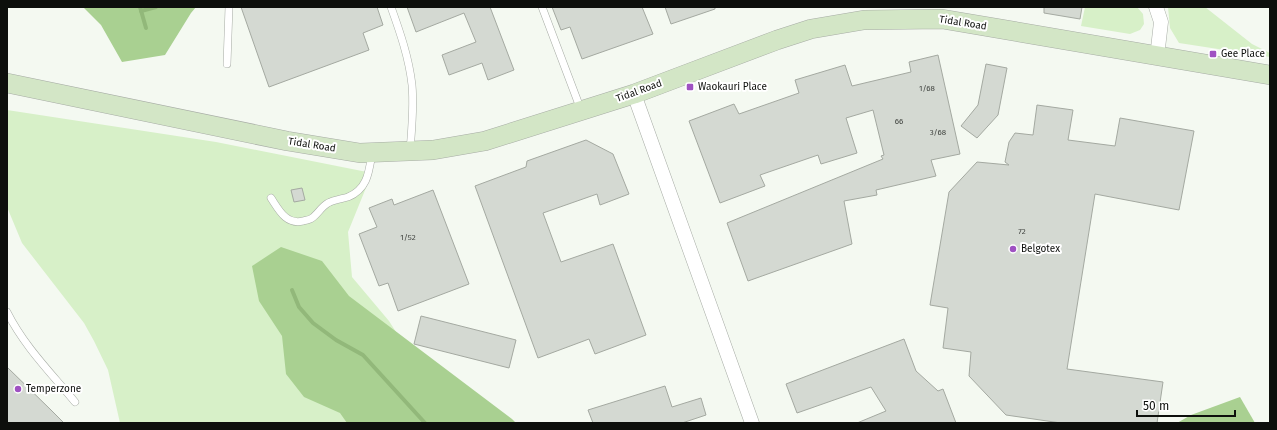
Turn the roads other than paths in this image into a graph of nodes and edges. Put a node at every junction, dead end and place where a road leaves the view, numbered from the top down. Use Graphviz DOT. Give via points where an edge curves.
graph roads {
  1 [pos="229,7"];
  2 [pos="391,7"];
  3 [pos="542,7"];
  4 [pos="1156,7"];
  5 [pos="1158,57"];
  6 [pos="227,64"];
  7 [pos="1270,75"];
  8 [pos="7,83"];
  9 [pos="634,94"];
  10 [pos="582,111"];
  11 [pos="410,150"];
  12 [pos="372,152"];
  13 [pos="271,198"];
  14 [pos="7,312"];
  15 [pos="75,402"];
  16 [pos="752,423"];
  1 -- 6 [label="lane"];
  2 -- 11 [label="lane" via="407,56 412,86 413,119"];
  3 -- 10 [label="lane"];
  4 -- 5 [label="street" via="1161,22"];
  5 -- 7 [label="main road, Tidal Road"];
  5 -- 9 [label="main road, Tidal Road" via="942,19 864,20 811,29"];
  8 -- 12 [label="main road, Tidal Road" via="287,142 360,153"];
  9 -- 10 [label="main road, Tidal Road"];
  9 -- 16 [label="street"];
  10 -- 11 [label="main road, Tidal Road" via="485,141 433,150"];
  11 -- 12 [label="main road, Tidal Road"];
  12 -- 13 [label="lane" via="368,176 362,188 356,194 327,204 311,219 300,222 288,220"];
  14 -- 15 [label="lane" via="26,344"];
}
